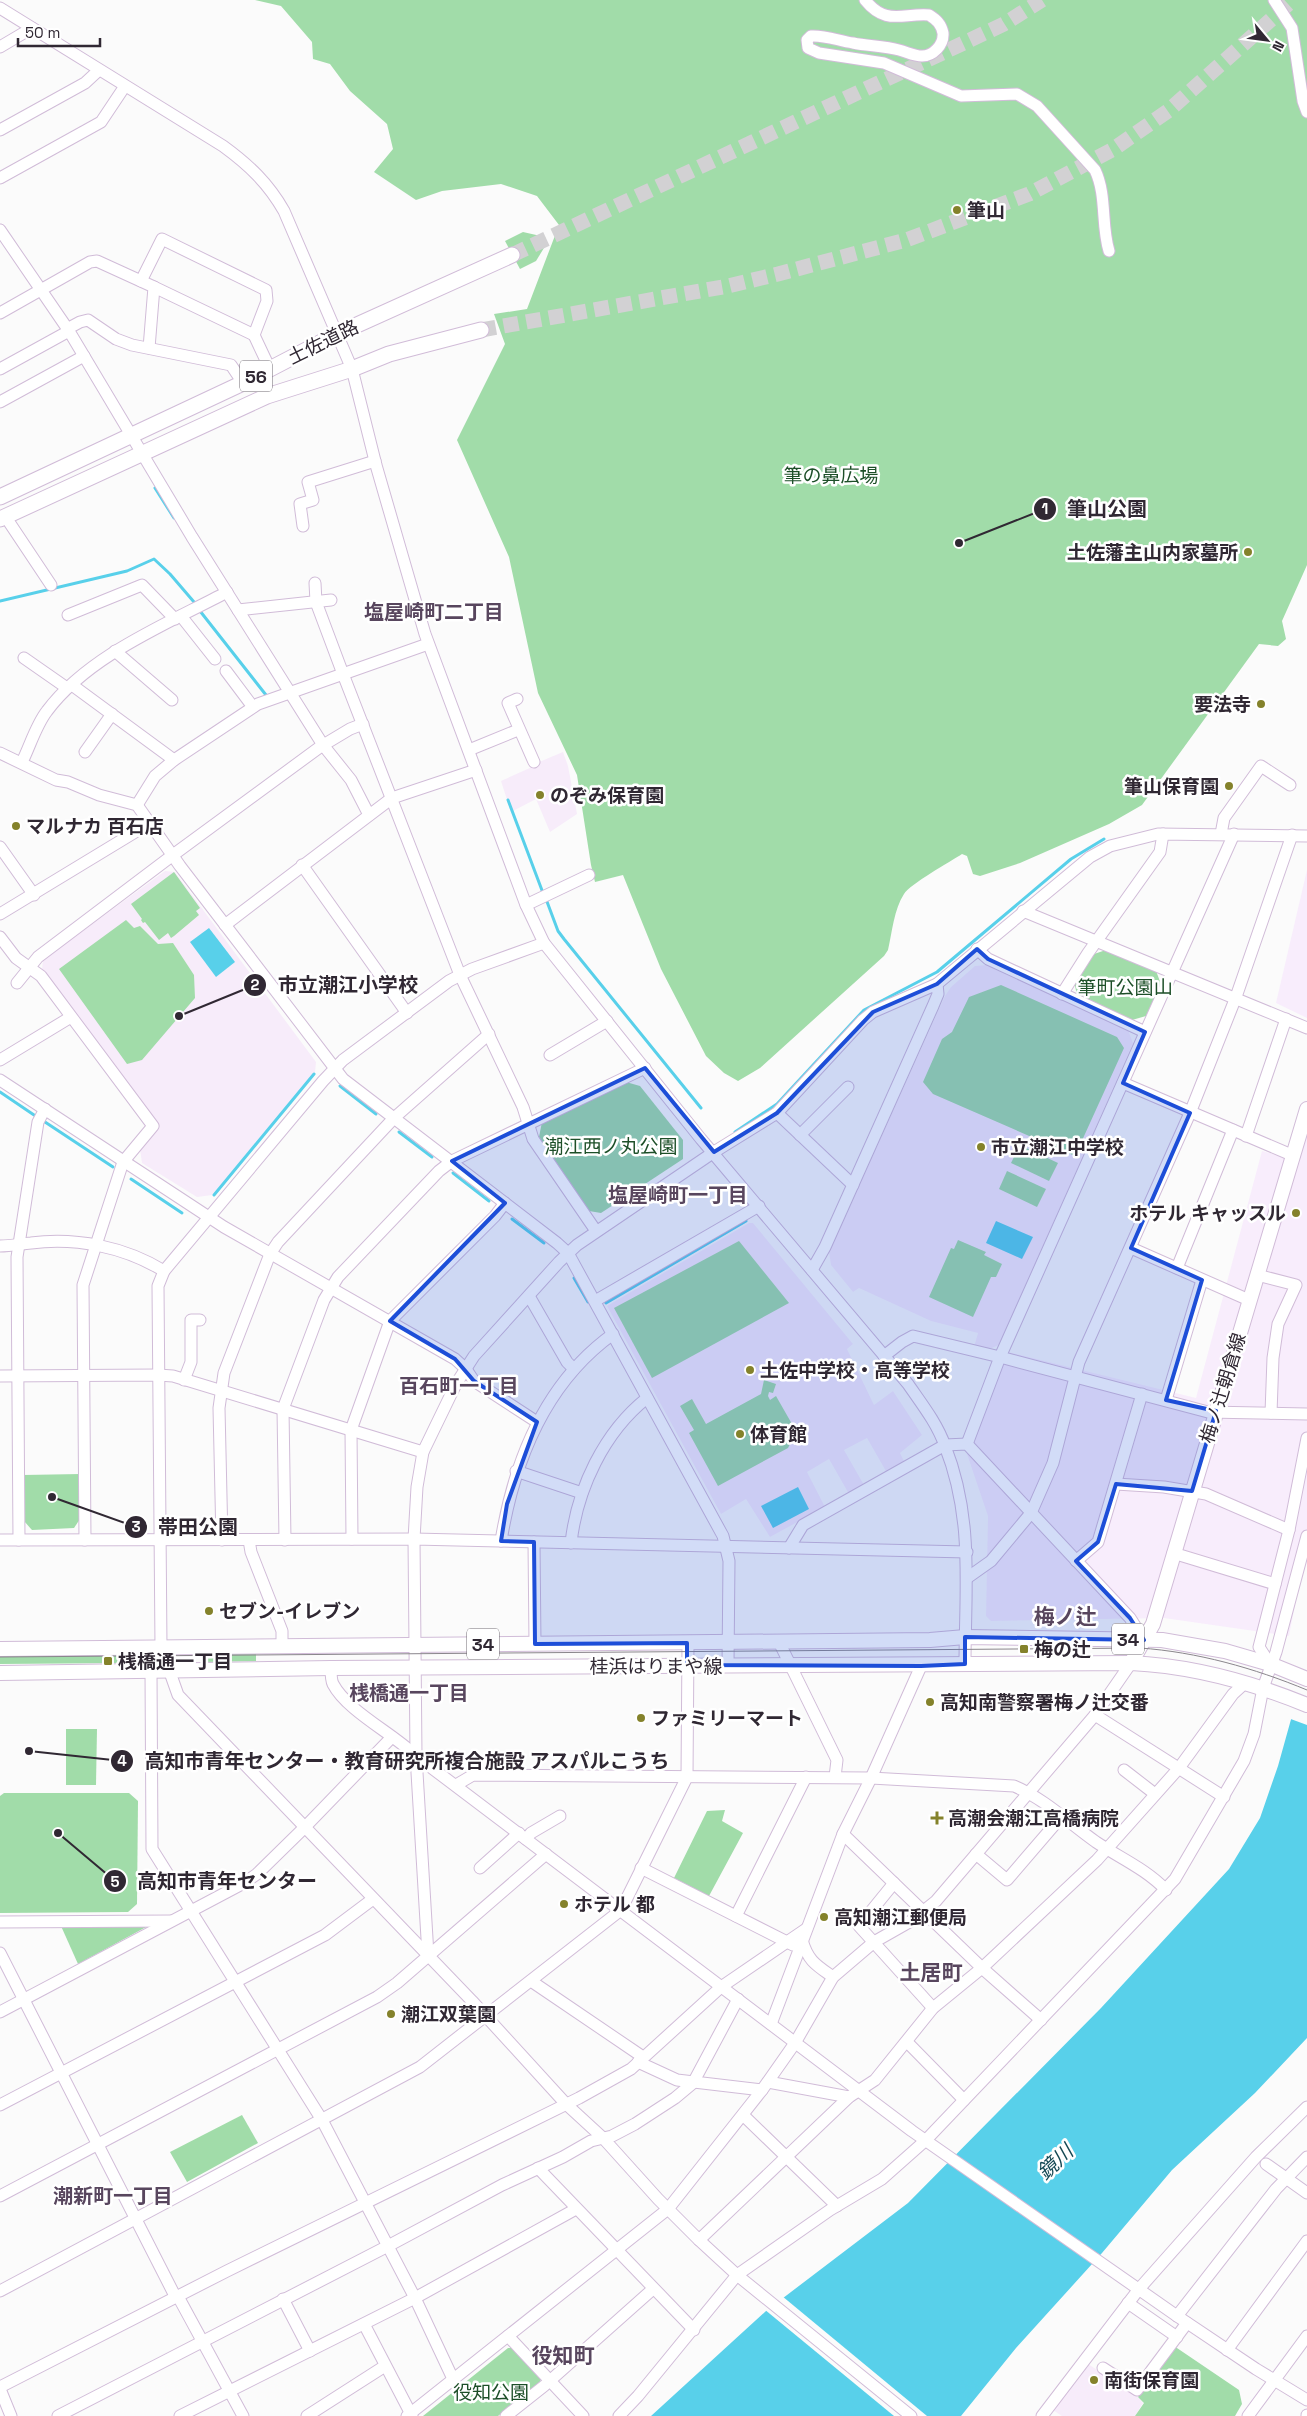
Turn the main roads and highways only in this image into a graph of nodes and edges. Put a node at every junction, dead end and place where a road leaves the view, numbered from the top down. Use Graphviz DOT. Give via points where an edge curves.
graph roads {
  1 [pos="512,255"];
  2 [pos="481,330"];
  3 [pos="0,497"];
  4 [pos="3,518"];
  5 [pos="1307,1109"];
  6 [pos="1303,1140"];
  7 [pos="1144,1640"];
  8 [pos="0,1649"];
  9 [pos="1131,1664"];
  10 [pos="0,1673"];
  11 [pos="1307,1679"];
  12 [pos="1307,1705"];
  1 -- 3 [label="highway, 土佐道路 / 56" via="337,334 243,383"];
  2 -- 4 [label="highway, 土佐道路 / 56" via="389,354 267,396"];
  5 -- 6 [label="main road, 梅ノ辻朝倉線"];
  6 -- 7 [label="main road, 梅ノ辻朝倉線" via="1294,1156 1152,1624"];
  7 -- 8 [label="main road, 桂浜はりまや線 / 34" via="965,1637 728,1643"];
  7 -- 9 [label="main road, 梅ノ辻朝倉線"];
  7 -- 11 [label="main road, 桂浜はりまや線 / 34" via="1208,1647 1270,1664"];
  9 -- 10 [label="main road, 桂浜はりまや線 / 34" via="688,1665"];
  9 -- 12 [label="main road, 桂浜はりまや線 / 34" via="1181,1669 1245,1683"];
}
